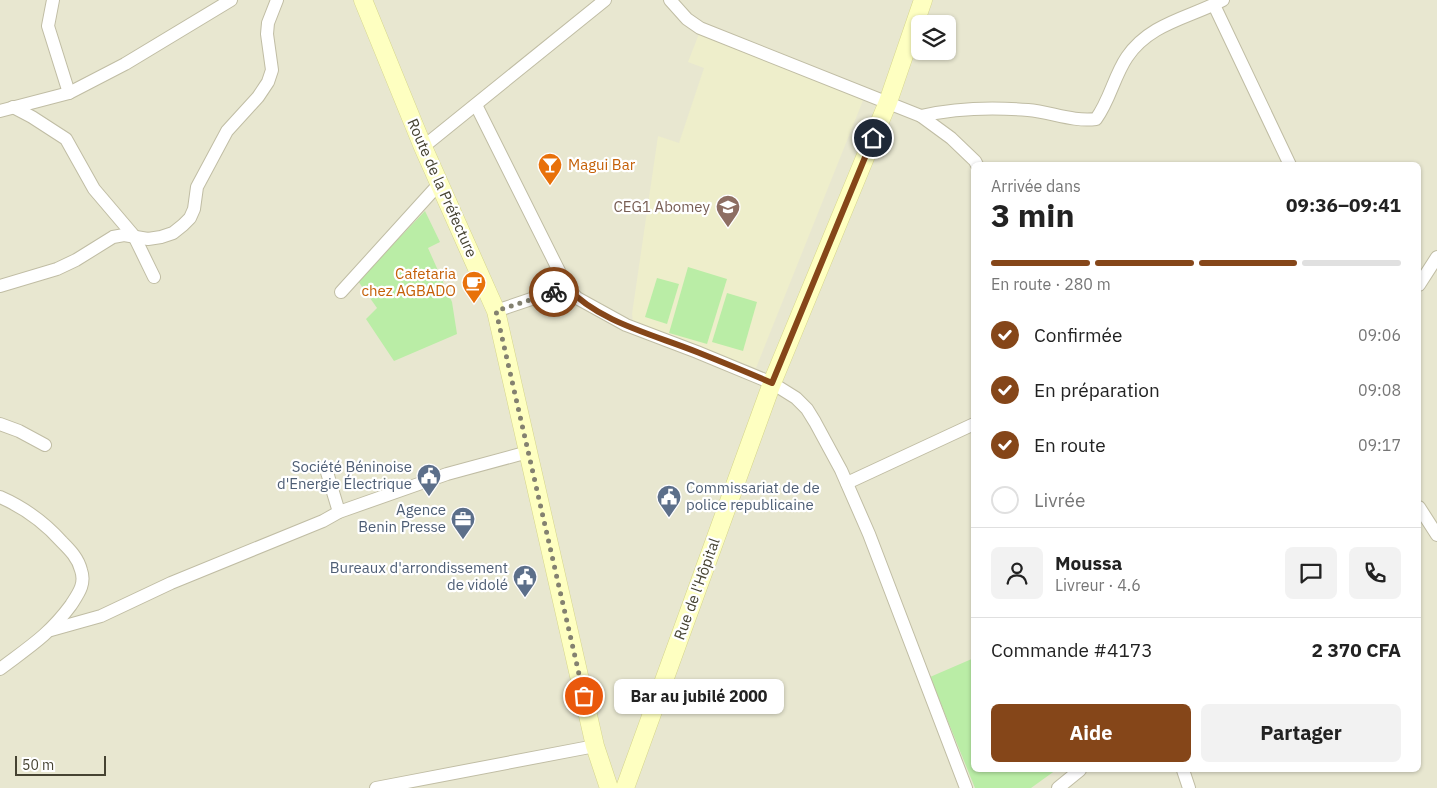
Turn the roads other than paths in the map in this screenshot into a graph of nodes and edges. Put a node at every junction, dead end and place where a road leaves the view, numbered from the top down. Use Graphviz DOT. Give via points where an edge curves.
graph roads {
  1 [pos="53,0"];
  2 [pos="231,0"];
  3 [pos="277,0"];
  4 [pos="363,0"];
  5 [pos="605,0"];
  6 [pos="670,0"];
  7 [pos="924,0"];
  8 [pos="1218,2"];
  9 [pos="69,93"];
  10 [pos="888,102"];
  11 [pos="476,105"];
  12 [pos="13,107"];
  13 [pos="0,111"];
  14 [pos="921,116"];
  15 [pos="423,148"];
  16 [pos="976,162"];
  17 [pos="1289,162"];
  18 [pos="439,184"];
  19 [pos="134,236"];
  20 [pos="1437,257"];
  21 [pos="154,277"];
  22 [pos="1421,282"];
  23 [pos="0,286"];
  24 [pos="567,287"];
  25 [pos="341,292"];
  26 [pos="496,311"];
  27 [pos="772,383"];
  28 [pos="0,424"];
  29 [pos="971,425"];
  30 [pos="44,445"];
  31 [pos="528,452"];
  32 [pos="326,469"];
  33 [pos="847,483"];
  34 [pos="0,497"];
  35 [pos="1421,510"];
  36 [pos="340,512"];
  37 [pos="1437,535"];
  38 [pos="51,630"];
  39 [pos="0,669"];
  40 [pos="595,746"];
  41 [pos="1078,772"];
  42 [pos="1185,772"];
  43 [pos="376,788"];
  44 [pos="609,788"];
  45 [pos="625,788"];
  46 [pos="966,788"];
  47 [pos="1058,788"];
  48 [pos="1189,788"];
  1 -- 9 [label="street" via="48,26"];
  2 -- 9 [label="street" via="125,64"];
  3 -- 19 [label="street" via="268,23 272,70 268,82 227,131 197,188 190,218 173,233 161,237"];
  4 -- 15 [label="street, Route de la Préfecture"];
  5 -- 11 [label="street"];
  6 -- 10 [label="street" via="700,28"];
  7 -- 10 [label="street, Rue de l'Hôpital"];
  8 -- 14 [label="street" via="1164,26 1142,40 1127,57 1104,109 1096,119 1085,121 1028,110 968,108"];
  8 -- 17 [label="street"];
  9 -- 12 [label="street"];
  10 -- 14 [label="street"];
  10 -- 27 [label="street, Rue de l'Hôpital"];
  11 -- 15 [label="street"];
  11 -- 24 [label="street"];
  12 -- 13 [label="street"];
  12 -- 19 [label="street" via="66,139 94,190"];
  14 -- 16 [label="street" via="951,138"];
  15 -- 18 [label="street, Route de la Préfecture"];
  18 -- 25 [label="street"];
  18 -- 26 [label="street, Route de la Préfecture"];
  19 -- 21 [label="street"];
  19 -- 23 [label="street" via="113,237 76,260"];
  20 -- 22 [label="street"];
  24 -- 26 [label="street"];
  24 -- 27 [label="street" via="577,298 626,326"];
  26 -- 31 [label="street, Route de la Préfecture"];
  27 -- 33 [label="street" via="807,409"];
  27 -- 45 [label="street, Rue de l'Hôpital"];
  28 -- 30 [label="street"];
  29 -- 33 [label="street"];
  31 -- 36 [label="street" via="447,474"];
  31 -- 40 [label="street, Route de la Préfecture"];
  32 -- 36 [label="street"];
  33 -- 46 [label="street"];
  34 -- 38 [label="street" via="15,503 45,525 74,555 81,570 80,592"];
  35 -- 37 [label="street"];
  36 -- 38 [label="street" via="171,582 101,616"];
  38 -- 39 [label="street"];
  40 -- 43 [label="street"];
  40 -- 44 [label="street, Route de la Préfecture"];
  41 -- 47 [label="street"];
  42 -- 48 [label="street"];
}
